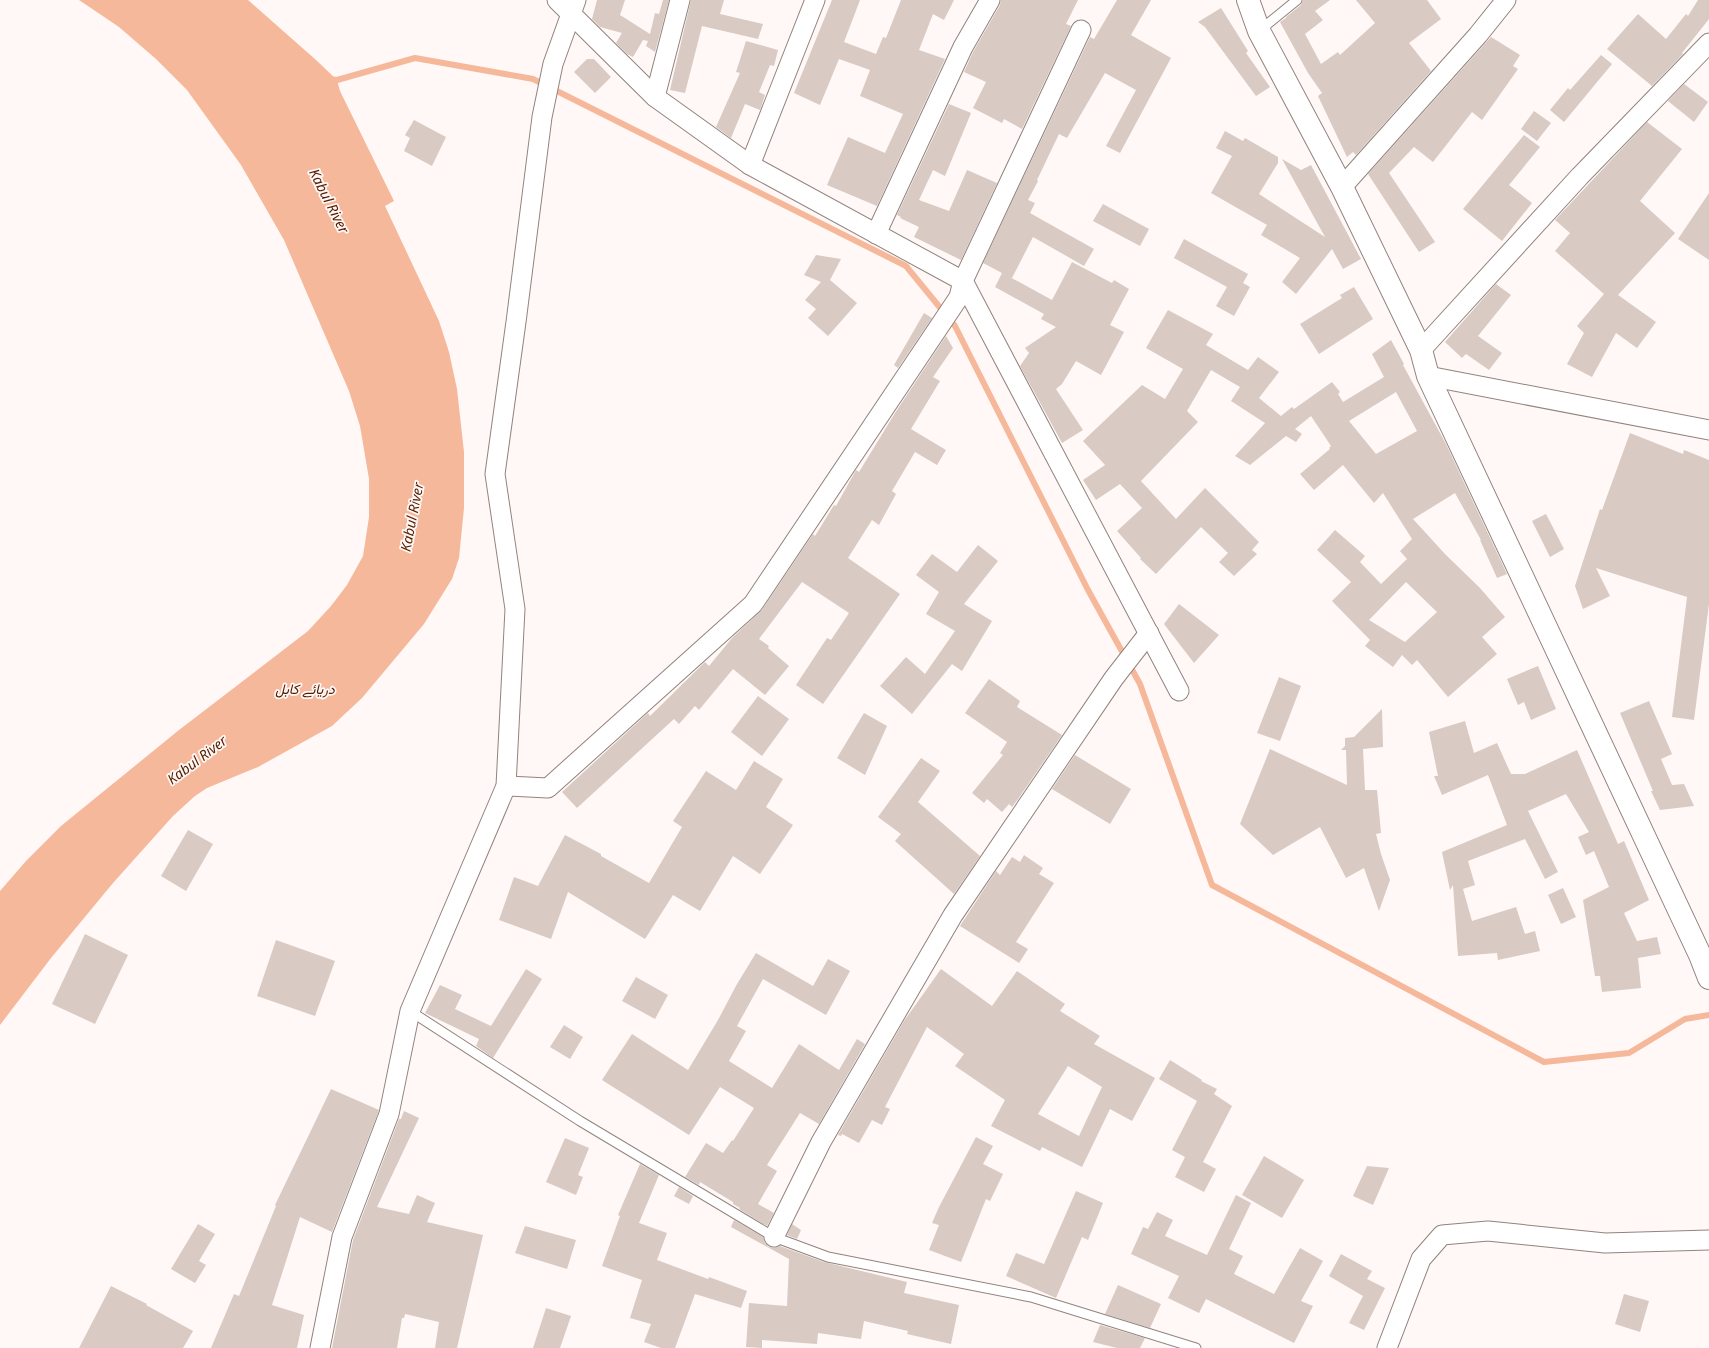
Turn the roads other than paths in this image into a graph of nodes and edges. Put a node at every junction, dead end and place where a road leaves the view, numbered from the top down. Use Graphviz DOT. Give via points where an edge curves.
graph roads {
  1 [pos="557,0"];
  2 [pos="680,0"];
  3 [pos="815,0"];
  4 [pos="990,0"];
  5 [pos="1248,0"];
  6 [pos="1297,0"];
  7 [pos="1506,0"];
  8 [pos="574,8"];
  9 [pos="1081,30"];
  10 [pos="1258,31"];
  11 [pos="1709,43"];
  12 [pos="655,97"];
  13 [pos="750,165"];
  14 [pos="1342,187"];
  15 [pos="876,234"];
  16 [pos="961,289"];
  17 [pos="1421,350"];
  18 [pos="1428,376"];
  19 [pos="1709,430"];
  20 [pos="1149,633"];
  21 [pos="1179,691"];
  22 [pos="506,786"];
  23 [pos="1709,978"];
  24 [pos="410,1011"];
  25 [pos="774,1237"];
  26 [pos="1709,1240"];
  27 [pos="320,1348"];
  28 [pos="1196,1348"];
  29 [pos="1387,1348"];
  1 -- 8 [label="street"];
  2 -- 12 [label="street"];
  3 -- 13 [label="street"];
  4 -- 15 [label="street" via="963,47"];
  5 -- 10 [label="street"];
  6 -- 10 [label="lane"];
  7 -- 14 [label="street" via="1478,35"];
  8 -- 12 [label="street"];
  8 -- 22 [label="street" via="553,64 542,117 495,474 515,609"];
  9 -- 16 [label="street"];
  10 -- 14 [label="street"];
  11 -- 17 [label="street" via="1580,176"];
  12 -- 13 [label="street"];
  13 -- 15 [label="street"];
  14 -- 17 [label="street"];
  15 -- 16 [label="street"];
  16 -- 20 [label="street"];
  16 -- 22 [label="street" via="943,322 753,604 548,788"];
  17 -- 18 [label="street"];
  18 -- 19 [label="street"];
  18 -- 23 [label="street"];
  20 -- 21 [label="street"];
  20 -- 25 [label="street" via="1114,678 953,915 821,1142"];
  22 -- 24 [label="street"];
  24 -- 25 [label="lane" via="580,1121"];
  24 -- 27 [label="street" via="389,1114 342,1237"];
  25 -- 28 [label="lane" via="828,1257 1031,1297"];
  26 -- 29 [label="street" via="1605,1243 1488,1231 1442,1236 1421,1260"];
}
